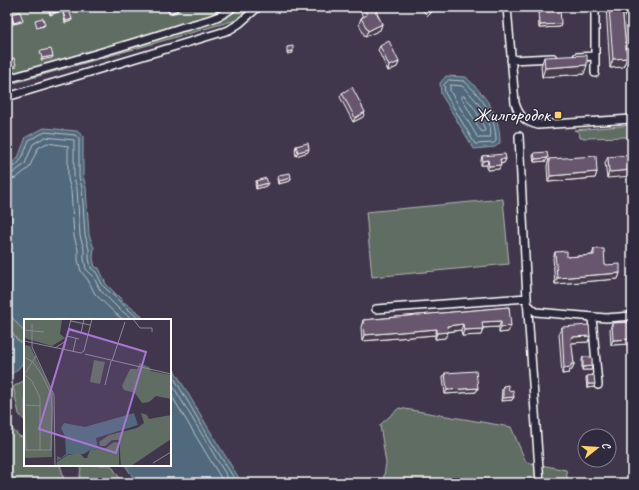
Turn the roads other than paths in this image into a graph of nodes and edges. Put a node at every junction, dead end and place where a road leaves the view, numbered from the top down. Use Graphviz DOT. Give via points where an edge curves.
graph roads {
  1 [pos="233,7"];
  2 [pos="258,7"];
  3 [pos="507,7"];
  4 [pos="594,7"];
  5 [pos="629,7"];
  6 [pos="632,36"];
  7 [pos="595,56"];
  8 [pos="572,57"];
  9 [pos="557,58"];
  10 [pos="511,60"];
  11 [pos="595,73"];
  12 [pos="7,79"];
  13 [pos="7,97"];
  14 [pos="632,119"];
  15 [pos="520,136"];
  16 [pos="527,301"];
  17 [pos="376,309"];
  18 [pos="632,316"];
  19 [pos="592,317"];
  20 [pos="598,385"];
  21 [pos="540,483"];
  1 -- 12 [label="street" via="230,11 215,17 149,39"];
  2 -- 13 [label="street" via="228,30"];
  3 -- 10 [label="street"];
  4 -- 7 [label="street"];
  5 -- 6 [label="street"];
  7 -- 8 [label="street"];
  7 -- 11 [label="street"];
  9 -- 10 [label="street"];
  10 -- 14 [label="street" via="517,112 531,124"];
  15 -- 16 [label="street"];
  16 -- 17 [label="street"];
  16 -- 19 [label="street" via="536,312"];
  16 -- 21 [label="street"];
  18 -- 19 [label="street"];
  19 -- 20 [label="street"];
}
